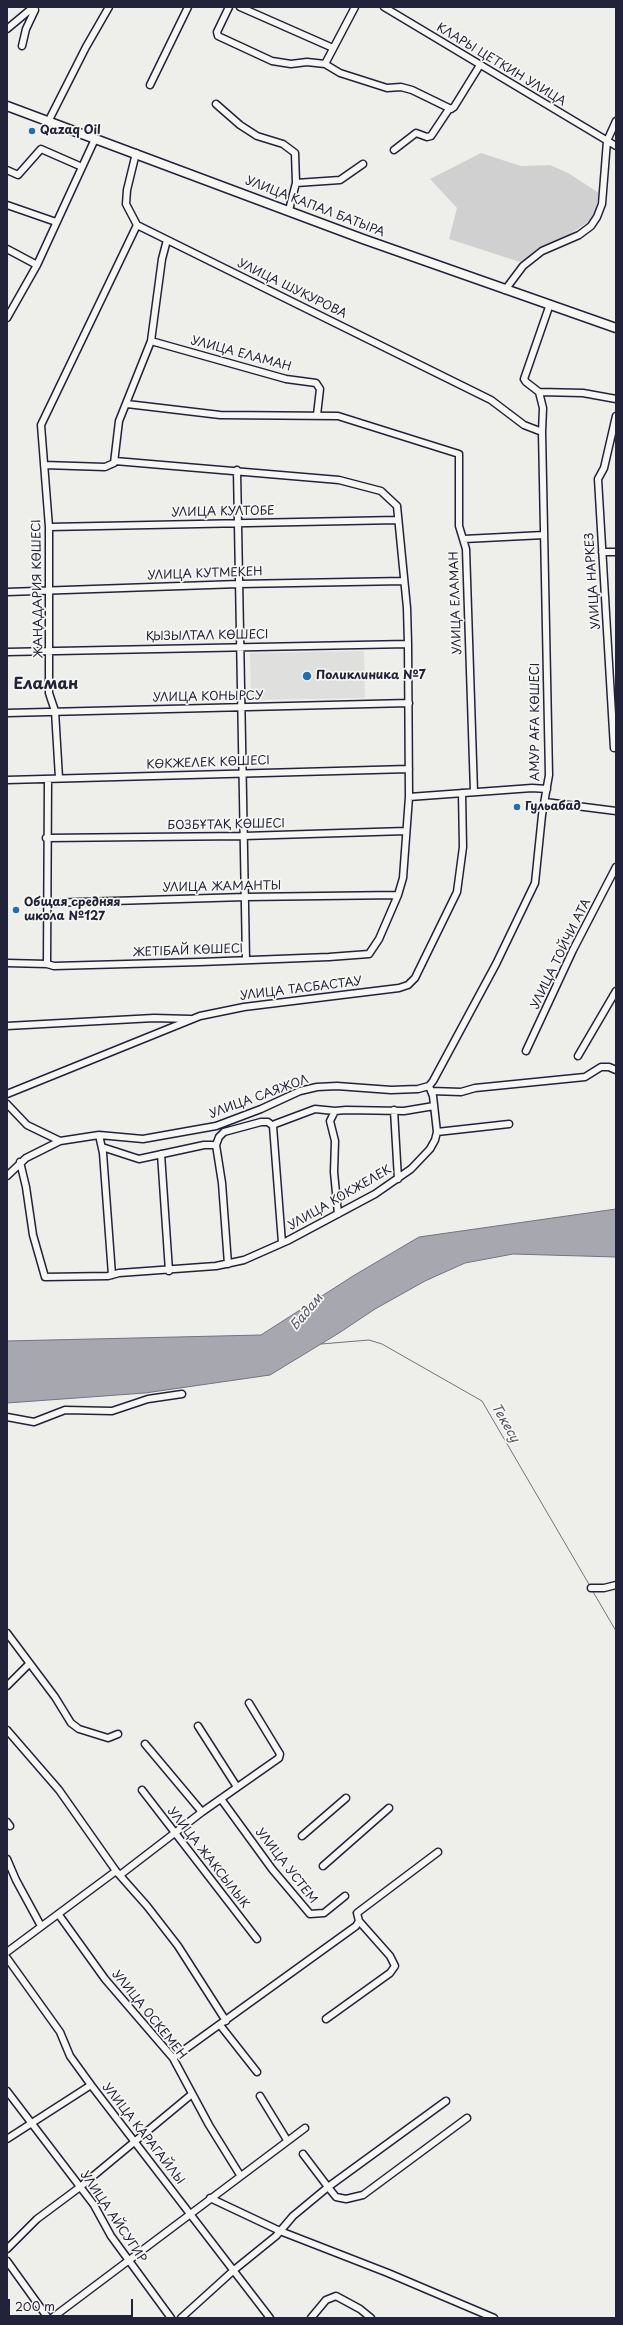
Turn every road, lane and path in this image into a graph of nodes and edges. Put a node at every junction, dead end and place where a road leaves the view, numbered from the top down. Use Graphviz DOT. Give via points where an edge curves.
graph roads {
  1 [pos="109,7"];
  2 [pos="188,7"];
  3 [pos="229,7"];
  4 [pos="240,7"];
  5 [pos="355,7"];
  6 [pos="384,7"];
  7 [pos="7,30"];
  8 [pos="22,46"];
  9 [pos="332,48"];
  10 [pos="324,64"];
  11 [pos="480,65"];
  12 [pos="150,85"];
  13 [pos="216,104"];
  14 [pos="7,106"];
  15 [pos="449,109"];
  16 [pos="616,121"];
  17 [pos="48,122"];
  18 [pos="95,139"];
  19 [pos="607,141"];
  20 [pos="616,146"];
  21 [pos="394,150"];
  22 [pos="136,153"];
  23 [pos="364,164"];
  24 [pos="82,167"];
  25 [pos="7,170"];
  26 [pos="296,183"];
  27 [pos="7,205"];
  28 [pos="289,210"];
  29 [pos="56,222"];
  30 [pos="138,225"];
  31 [pos="167,240"];
  32 [pos="7,249"];
  33 [pos="37,265"];
  34 [pos="505,290"];
  35 [pos="550,304"];
  36 [pos="7,318"];
  37 [pos="616,328"];
  38 [pos="151,341"];
  39 [pos="539,392"];
  40 [pos="616,399"];
  41 [pos="127,404"];
  42 [pos="317,415"];
  43 [pos="616,416"];
  44 [pos="542,432"];
  45 [pos="115,461"];
  46 [pos="44,465"];
  47 [pos="237,470"];
  48 [pos="398,520"];
  49 [pos="238,522"];
  50 [pos="49,527"];
  51 [pos="544,535"];
  52 [pos="464,539"];
  53 [pos="602,552"];
  54 [pos="616,552"];
  55 [pos="404,581"];
  56 [pos="239,584"];
  57 [pos="48,591"];
  58 [pos="7,592"];
  59 [pos="408,644"];
  60 [pos="239,646"];
  61 [pos="50,651"];
  62 [pos="7,652"];
  63 [pos="409,703"];
  64 [pos="242,707"];
  65 [pos="55,711"];
  66 [pos="7,712"];
  67 [pos="614,748"];
  68 [pos="409,768"];
  69 [pos="243,773"];
  70 [pos="59,778"];
  71 [pos="48,779"];
  72 [pos="7,780"];
  73 [pos="547,789"];
  74 [pos="474,792"];
  75 [pos="462,793"];
  76 [pos="409,797"];
  77 [pos="545,802"];
  78 [pos="616,811"];
  79 [pos="406,831"];
  80 [pos="244,836"];
  81 [pos="46,838"];
  82 [pos="616,867"];
  83 [pos="398,896"];
  84 [pos="245,897"];
  85 [pos="47,903"];
  86 [pos="246,960"];
  87 [pos="7,964"];
  88 [pos="47,964"];
  89 [pos="616,991"];
  90 [pos="193,1019"];
  91 [pos="7,1026"];
  92 [pos="526,1051"];
  93 [pos="578,1056"];
  94 [pos="616,1070"];
  95 [pos="431,1086"];
  96 [pos="7,1094"];
  97 [pos="7,1104"];
  98 [pos="434,1106"];
  99 [pos="394,1110"];
  100 [pos="335,1111"];
  101 [pos="509,1124"];
  102 [pos="273,1126"];
  103 [pos="437,1132"];
  104 [pos="99,1135"];
  105 [pos="60,1141"];
  106 [pos="218,1146"];
  107 [pos="102,1147"];
  108 [pos="161,1154"];
  109 [pos="20,1162"];
  110 [pos="7,1176"];
  111 [pos="398,1179"];
  112 [pos="338,1214"];
  113 [pos="282,1243"];
  114 [pos="228,1264"];
  115 [pos="169,1271"];
  116 [pos="112,1275"];
  117 [pos="182,1394"];
  118 [pos="7,1418"];
  119 [pos="616,1585"];
  120 [pos="591,1588"];
  121 [pos="7,1633"];
  122 [pos="29,1664"];
  123 [pos="7,1686"];
  124 [pos="249,1703"];
  125 [pos="198,1726"];
  126 [pos="7,1730"];
  127 [pos="118,1734"];
  128 [pos="145,1744"];
  129 [pos="237,1787"];
  130 [pos="142,1790"];
  131 [pos="346,1798"];
  132 [pos="221,1799"];
  133 [pos="389,1808"];
  134 [pos="202,1812"];
  135 [pos="176,1834"];
  136 [pos="302,1836"];
  137 [pos="438,1852"];
  138 [pos="7,1859"];
  139 [pos="323,1866"];
  140 [pos="118,1873"];
  141 [pos="345,1896"];
  142 [pos="59,1914"];
  143 [pos="359,1921"];
  144 [pos="42,1926"];
  145 [pos="258,1939"];
  146 [pos="7,1952"];
  147 [pos="7,1958"];
  148 [pos="326,2019"];
  149 [pos="226,2021"];
  150 [pos="220,2025"];
  151 [pos="173,2058"];
  152 [pos="257,2072"];
  153 [pos="91,2085"];
  154 [pos="7,2091"];
  155 [pos="192,2094"];
  156 [pos="260,2096"];
  157 [pos="446,2102"];
  158 [pos="467,2118"];
  159 [pos="31,2123"];
  160 [pos="305,2128"];
  161 [pos="7,2139"];
  162 [pos="287,2140"];
  163 [pos="134,2142"];
  164 [pos="303,2154"];
  165 [pos="240,2175"];
  166 [pos="80,2187"];
  167 [pos="328,2187"];
  168 [pos="210,2198"];
  169 [pos="191,2214"];
  170 [pos="280,2231"];
  171 [pos="7,2249"];
  172 [pos="7,2261"];
  173 [pos="128,2261"];
  174 [pos="234,2270"];
  175 [pos="48,2318"];
  176 [pos="52,2318"];
  177 [pos="171,2318"];
  178 [pos="181,2318"];
  179 [pos="270,2318"];
  180 [pos="311,2318"];
  181 [pos="371,2318"];
  182 [pos="494,2318"];
  1 -- 17 [label="street"];
  2 -- 12 [label="street"];
  3 -- 10 [label="street" via="217,32 218,36 272,61"];
  4 -- 9 [label="street"];
  5 -- 9 [label="street"];
  6 -- 11 [label="street, КЛАРЫ ЦЕТКИН УЛИЦА"];
  7 -- 8 [label="street" via="31,9 35,10 26,29"];
  9 -- 10 [label="street"];
  10 -- 15 [label="street" via="340,73 384,88 401,87 412,90"];
  11 -- 15 [label="street" via="454,107"];
  11 -- 19 [label="street, КЛАРЫ ЦЕТКИН УЛИЦА"];
  13 -- 26 [label="street" via="240,126 257,136 283,144 294,153"];
  14 -- 17 [label="main road, УЛИЦА КАПАЛ БАТЫРА"];
  15 -- 21 [label="street" via="432,136 416,133"];
  16 -- 19 [label="street"];
  17 -- 18 [label="main road, УЛИЦА КАПАЛ БАТЫРА"];
  18 -- 22 [label="main road, УЛИЦА КАПАЛ БАТЫРА"];
  18 -- 24 [label="street"];
  19 -- 20 [label="street, КЛАРЫ ЦЕТКИН УЛИЦА"];
  19 -- 34 [label="street" via="602,204 591,226 579,235 542,251 523,266"];
  22 -- 28 [label="main road, УЛИЦА КАПАЛ БАТЫРА"];
  22 -- 30 [label="street" via="126,204"];
  23 -- 26 [label="street" via="340,180"];
  24 -- 25 [label="street" via="41,149 18,175"];
  24 -- 29 [label="street"];
  26 -- 28 [label="street"];
  27 -- 29 [label="street"];
  28 -- 34 [label="main road, УЛИЦА КАПАЛ БАТЫРА"];
  29 -- 33 [label="street"];
  30 -- 31 [label="street, УЛИЦА ШУКУРОВА"];
  30 -- 46 [label="street" via="42,421"];
  31 -- 38 [label="street"];
  31 -- 44 [label="street, УЛИЦА ШУКУРОВА" via="491,400 524,425"];
  32 -- 33 [label="street"];
  33 -- 36 [label="street"];
  34 -- 35 [label="main road, УЛИЦА КАПАЛ БАТЫРА"];
  35 -- 37 [label="main road, УЛИЦА КАПАЛ БАТЫРА"];
  35 -- 39 [label="street" via="524,379"];
  38 -- 41 [label="street"];
  38 -- 42 [label="street, УЛИЦА ЕЛАМАН" via="286,379 316,383 320,389"];
  39 -- 40 [label="street" via="583,393"];
  39 -- 44 [label="street" via="543,408"];
  41 -- 42 [label="street, УЛИЦА ЕЛАМАН" via="220,415"];
  41 -- 45 [label="street" via="119,421"];
  42 -- 52 [label="street, УЛИЦА ЕЛАМАН" via="353,420 459,454 459,526"];
  43 -- 53 [label="street, УЛИЦА НАРКЕЗ" via="604,468 598,479"];
  44 -- 51 [label="street, АМУР АҒА КӨШЕСІ"];
  45 -- 46 [label="street" via="105,467"];
  45 -- 47 [label="street"];
  46 -- 50 [label="street, ЖАҢАДАРИЯ КӨШЕСІ"];
  47 -- 48 [label="street" via="340,480 381,491 397,506"];
  47 -- 49 [label="street"];
  48 -- 49 [label="street, УЛИЦА КУЛТОБЕ"];
  48 -- 55 [label="street"];
  49 -- 50 [label="street, УЛИЦА КУЛТОБЕ"];
  49 -- 56 [label="street"];
  50 -- 57 [label="street, ЖАҢАДАРИЯ КӨШЕСІ"];
  51 -- 52 [label="street"];
  51 -- 73 [label="street, АМУР АҒА КӨШЕСІ" via="549,775"];
  52 -- 74 [label="street, УЛИЦА ЕЛАМАН"];
  53 -- 54 [label="street"];
  53 -- 67 [label="street, УЛИЦА НАРКЕЗ"];
  55 -- 56 [label="street, УЛИЦА КУТМЕКЕН"];
  55 -- 59 [label="street"];
  56 -- 57 [label="street, УЛИЦА КУТМЕКЕН"];
  56 -- 60 [label="street"];
  57 -- 58 [label="street, УЛИЦА КУТМЕКЕН"];
  57 -- 61 [label="street, ЖАҢАДАРИЯ КӨШЕСІ"];
  59 -- 60 [label="street, ҚЫЗЫЛТАЛ КӨШЕСІ"];
  59 -- 63 [label="street"];
  60 -- 61 [label="street, ҚЫЗЫЛТАЛ КӨШЕСІ"];
  60 -- 64 [label="street"];
  61 -- 62 [label="street, ҚЫЗЫЛТАЛ КӨШЕСІ"];
  61 -- 65 [label="street, ЖАҢАДАРИЯ КӨШЕСІ" via="49,693"];
  63 -- 64 [label="street, УЛИЦА КОНЫРСУ"];
  63 -- 68 [label="street"];
  64 -- 65 [label="street, УЛИЦА КОНЫРСУ"];
  64 -- 69 [label="street"];
  65 -- 66 [label="street, УЛИЦА КОНЫРСУ"];
  65 -- 70 [label="street, ЖАҢАДАРИЯ КӨШЕСІ"];
  68 -- 69 [label="street, КӨКЖЕЛЕК КӨШЕСІ"];
  68 -- 76 [label="street"];
  69 -- 70 [label="street, КӨКЖЕЛЕК КӨШЕСІ"];
  69 -- 80 [label="street"];
  70 -- 71 [label="street, КӨКЖЕЛЕК КӨШЕСІ"];
  71 -- 72 [label="street, КӨКЖЕЛЕК КӨШЕСІ"];
  71 -- 81 [label="street"];
  73 -- 74 [label="street"];
  73 -- 77 [label="street, АМУР АҒА КӨШЕСІ"];
  74 -- 75 [label="street"];
  75 -- 76 [label="street"];
  75 -- 90 [label="street, УЛИЦА ТАСБАСТАУ" via="462,847 457,892 415,978 408,985 244,1007"];
  76 -- 79 [label="street"];
  77 -- 78 [label="street"];
  77 -- 95 [label="street, АМУР АҒА КӨШЕСІ" via="535,883 500,957"];
  79 -- 80 [label="street, БОЗБҰТАҚ КӨШЕСІ"];
  79 -- 83 [label="street" via="403,878"];
  80 -- 81 [label="street, БОЗБҰТАҚ КӨШЕСІ"];
  80 -- 84 [label="street"];
  81 -- 85 [label="street"];
  82 -- 92 [label="street, УЛИЦА ТОЙЧИ АТА" via="573,950"];
  83 -- 84 [label="street, УЛИЦА ЖАМАНТЫ"];
  83 -- 86 [label="street, ЖЕТІБАЙ КӨШЕСІ" via="379,939 369,954"];
  84 -- 85 [label="street, УЛИЦА ЖАМАНТЫ"];
  84 -- 86 [label="street"];
  85 -- 88 [label="street"];
  86 -- 88 [label="street, ЖЕТІБАЙ КӨШЕСІ" via="54,966"];
  87 -- 88 [label="street, ЖЕТІБАЙ КӨШЕСІ"];
  89 -- 93 [label="street"];
  90 -- 91 [label="street" via="154,1018"];
  90 -- 96 [label="street, УЛИЦА ТАСБАСТАУ"];
  94 -- 95 [label="street, УЛИЦА САЯЖОЛ" via="601,1067 585,1076 456,1092"];
  95 -- 98 [label="street"];
  95 -- 104 [label="street, УЛИЦА САЯЖОЛ" via="391,1090 317,1087 216,1126 143,1139"];
  97 -- 105 [label="street" via="27,1125"];
  98 -- 99 [label="street"];
  98 -- 103 [label="street"];
  99 -- 100 [label="street"];
  99 -- 111 [label="street"];
  100 -- 102 [label="street" via="315,1109"];
  100 -- 112 [label="street" via="330,1121 335,1141 334,1172"];
  101 -- 103 [label="street"];
  102 -- 106 [label="street" via="268,1122 261,1122 224,1132 219,1137"];
  102 -- 113 [label="street, УЛИЦА КОКЖЕЛЕК"];
  103 -- 111 [label="street, УЛИЦА КОКЖЕЛЕК" via="430,1149 411,1170"];
  104 -- 105 [label="street, УЛИЦА САЯЖОЛ"];
  104 -- 107 [label="street"];
  105 -- 109 [label="street, УЛИЦА САЯЖОЛ"];
  106 -- 108 [label="street"];
  106 -- 114 [label="street"];
  107 -- 108 [label="street" via="134,1159"];
  107 -- 116 [label="street"];
  108 -- 115 [label="street"];
  109 -- 110 [label="street, УЛИЦА САЯЖОЛ"];
  109 -- 116 [label="street, УЛИЦА КОКЖЕЛЕК" via="33,1235 45,1277"];
  111 -- 112 [label="street, УЛИЦА КОКЖЕЛЕК"];
  112 -- 113 [label="street, УЛИЦА КОКЖЕЛЕК"];
  113 -- 114 [label="street, УЛИЦА КОКЖЕЛЕК" via="244,1260"];
  114 -- 115 [label="street, УЛИЦА КОКЖЕЛЕК"];
  115 -- 116 [label="street, УЛИЦА КОКЖЕЛЕК"];
  117 -- 118 [label="street" via="148,1400 112,1411 65,1410 34,1422"];
  119 -- 120 [label="street"];
  121 -- 122 [label="street"];
  122 -- 123 [label="street"];
  122 -- 127 [label="street" via="55,1697 71,1723 79,1729 108,1738"];
  124 -- 129 [label="street" via="280,1754 279,1758"];
  125 -- 129 [label="street"];
  126 -- 140 [label="street" via="59,1790"];
  128 -- 134 [label="street"];
  129 -- 132 [label="street"];
  130 -- 135 [label="street, УЛИЦА ЖАКСЫЛЫК"];
  131 -- 136 [label="street"];
  132 -- 134 [label="street"];
  132 -- 141 [label="street, УЛИЦА УСТЕМ" via="272,1869 310,1914 324,1913"];
  133 -- 139 [label="street"];
  134 -- 135 [label="street"];
  135 -- 140 [label="street"];
  135 -- 145 [label="street, УЛИЦА ЖАКСЫЛЫК"];
  137 -- 143 [label="street" via="357,1913"];
  138 -- 144 [label="street"];
  140 -- 142 [label="street"];
  140 -- 149 [label="street" via="178,1946"];
  142 -- 144 [label="street"];
  142 -- 151 [label="street, УЛИЦА ОСКЕМЕН" via="105,1979"];
  143 -- 148 [label="street" via="390,1956 395,1966 390,1973"];
  143 -- 149 [label="street" via="356,1926"];
  144 -- 146 [label="street"];
  147 -- 153 [label="street, УЛИЦА КАРАГАЙЛЫ" via="60,2032 70,2056"];
  149 -- 150 [label="street"];
  150 -- 151 [label="street"];
  150 -- 152 [label="street"];
  151 -- 155 [label="street, УЛИЦА ОСКЕМЕН"];
  153 -- 159 [label="street"];
  153 -- 163 [label="street, УЛИЦА КАРАГАЙЛЫ"];
  154 -- 159 [label="street, УЛИЦА АЙСУГИР"];
  155 -- 163 [label="street"];
  155 -- 165 [label="street, УЛИЦА ОСКЕМЕН"];
  156 -- 162 [label="street"];
  157 -- 167 [label="street"];
  158 -- 167 [label="street" via="363,2195 336,2197"];
  159 -- 161 [label="street"];
  159 -- 166 [label="street, УЛИЦА АЙСУГИР"];
  160 -- 162 [label="street"];
  162 -- 165 [label="street"];
  163 -- 166 [label="street"];
  163 -- 169 [label="street, УЛИЦА КАРАГАЙЛЫ"];
  164 -- 167 [label="street"];
  165 -- 168 [label="street"];
  166 -- 171 [label="street" via="37,2219"];
  166 -- 173 [label="street, УЛИЦА АЙСУГИР"];
  167 -- 170 [label="street" via="293,2216"];
  168 -- 169 [label="street"];
  168 -- 170 [label="street"];
  169 -- 173 [label="street"];
  169 -- 174 [label="street, УЛИЦА КАРАГАЙЛЫ"];
  170 -- 174 [label="street"];
  170 -- 182 [label="street"];
  172 -- 175 [label="street"];
  173 -- 176 [label="street"];
  173 -- 177 [label="street, УЛИЦА АЙСУГИР"];
  174 -- 178 [label="street"];
  174 -- 179 [label="street, УЛИЦА КАРАГАЙЛЫ"];
  180 -- 181 [label="street" via="326,2300 336,2296"];
}
